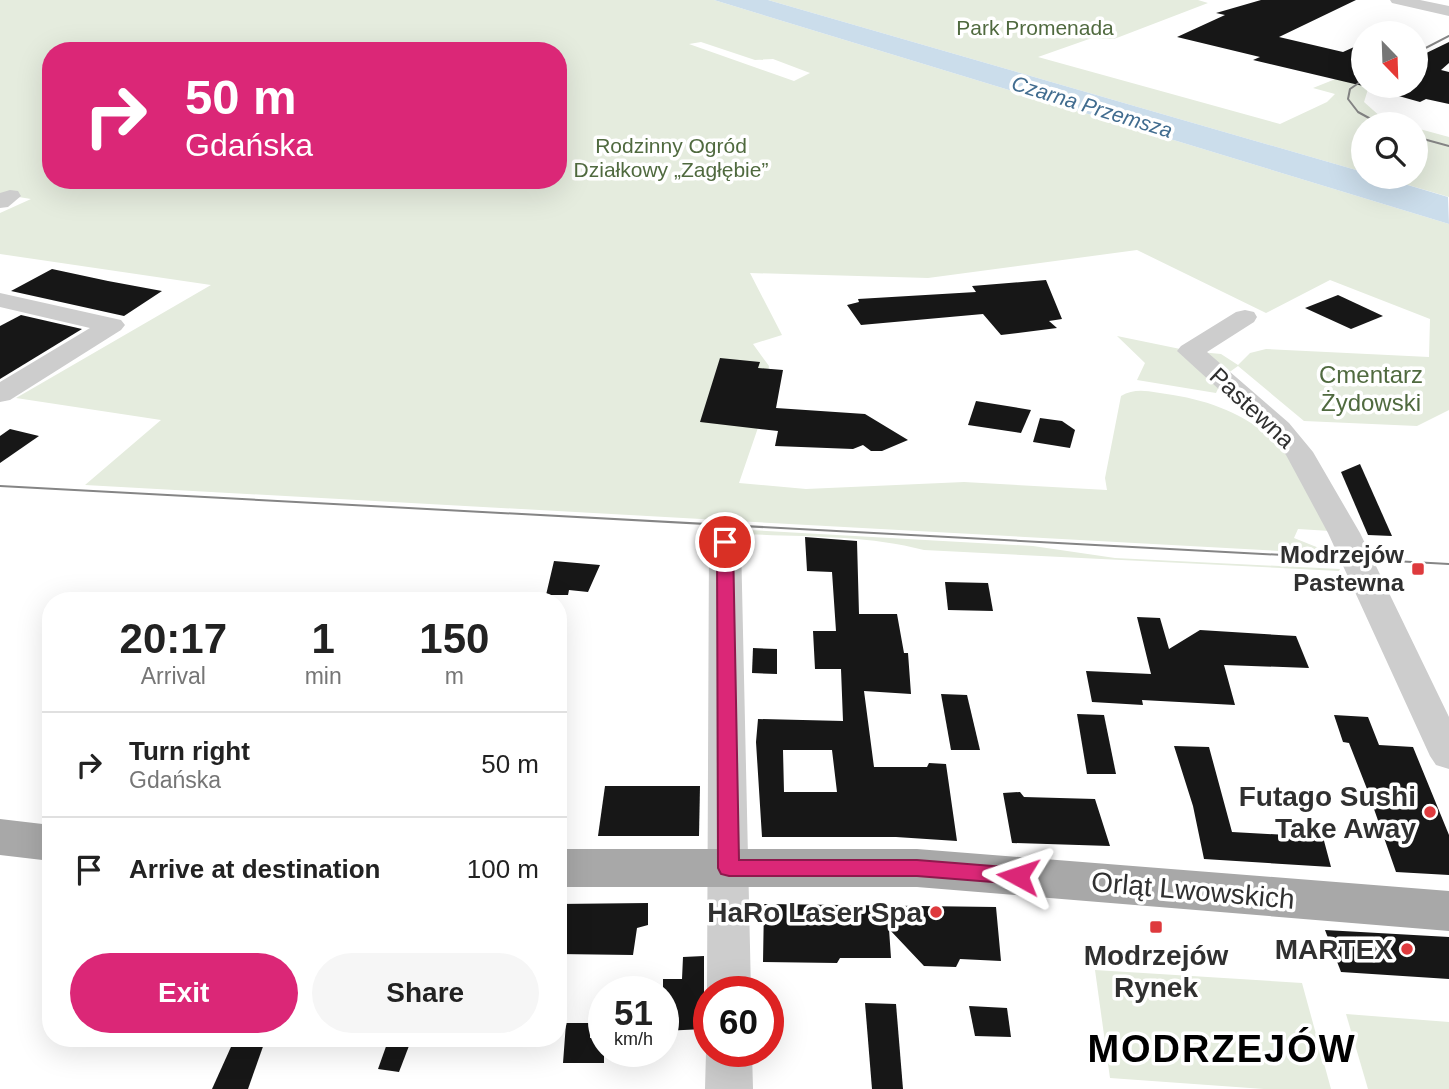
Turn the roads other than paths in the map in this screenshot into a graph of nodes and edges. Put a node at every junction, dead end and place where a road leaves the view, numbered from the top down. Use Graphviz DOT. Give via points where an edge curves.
graph roads {
  1 [pos="1398,0"];
  2 [pos="1449,12"];
  3 [pos="0,300"];
  4 [pos="1245,317"];
  5 [pos="0,394"];
  6 [pos="725,542"];
  7 [pos="1440,717"];
  8 [pos="1449,757"];
  9 [pos="0,837"];
  10 [pos="42,842"];
  11 [pos="567,868"];
  12 [pos="729,868"];
  13 [pos="1449,911"];
  14 [pos="729,976"];
  15 [pos="729,1067"];
  16 [pos="729,1089"];
  1 -- 2 [label="street"];
  3 -- 5 [label="street" via="112,325"];
  4 -- 7 [label="street, Pastewna" via="1190,351 1299,452"];
  6 -- 12 [label="street"];
  7 -- 8 [label="street"];
  9 -- 10 [label="main road"];
  11 -- 12 [label="main road, Orląt Lwowskich"];
  12 -- 13 [label="main road, Orląt Lwowskich" via="917,868"];
  12 -- 14 [label="street"];
  15 -- 16 [label="street"];
}
